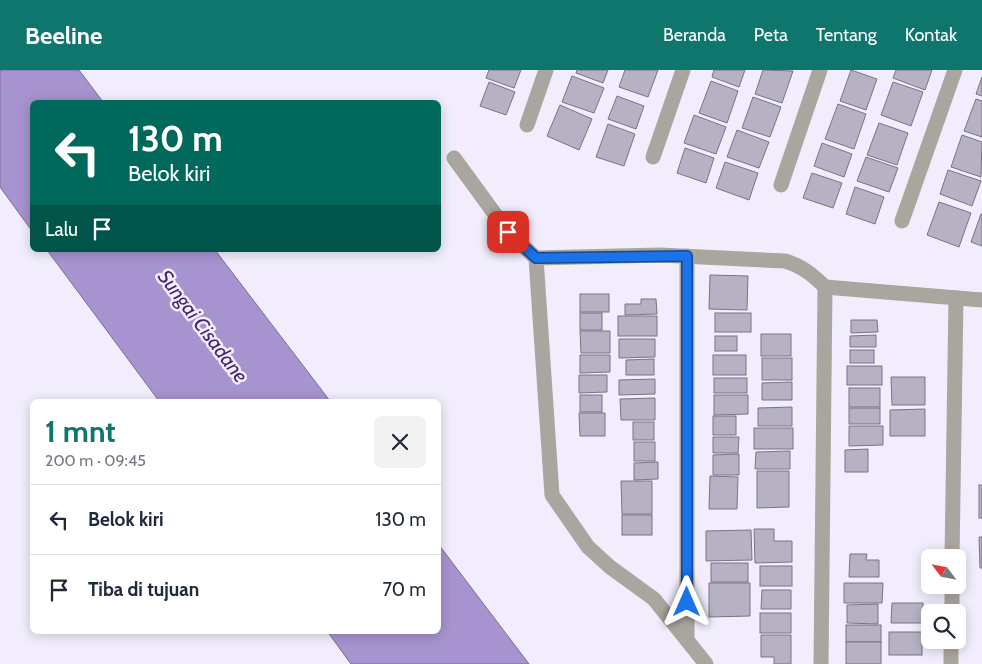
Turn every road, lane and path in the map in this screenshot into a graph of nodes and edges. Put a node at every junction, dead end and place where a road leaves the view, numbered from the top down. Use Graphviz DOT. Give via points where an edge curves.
graph roads {
  1 [pos="546,70"];
  2 [pos="683,70"];
  3 [pos="820,70"];
  4 [pos="956,70"];
  5 [pos="527,125"];
  6 [pos="653,157"];
  7 [pos="454,158"];
  8 [pos="781,185"];
  9 [pos="902,221"];
  10 [pos="687,256"];
  11 [pos="536,258"];
  12 [pos="825,288"];
  13 [pos="956,298"];
  14 [pos="982,300"];
  15 [pos="952,549"];
  16 [pos="687,640"];
  17 [pos="951,649"];
  18 [pos="706,664"];
  19 [pos="821,664"];
  20 [pos="951,664"];
  1 -- 5 [label="street"];
  2 -- 6 [label="street"];
  3 -- 8 [label="street"];
  4 -- 9 [label="street"];
  7 -- 11 [label="street" via="508,232"];
  10 -- 11 [label="street"];
  10 -- 12 [label="street" via="785,261 798,265"];
  10 -- 16 [label="street"];
  11 -- 16 [label="street" via="552,494 588,547 654,599"];
  12 -- 13 [label="street"];
  12 -- 19 [label="street"];
  13 -- 14 [label="street"];
  13 -- 15 [label="street"];
  16 -- 18 [label="street"];
  17 -- 20 [label="street"];
}
